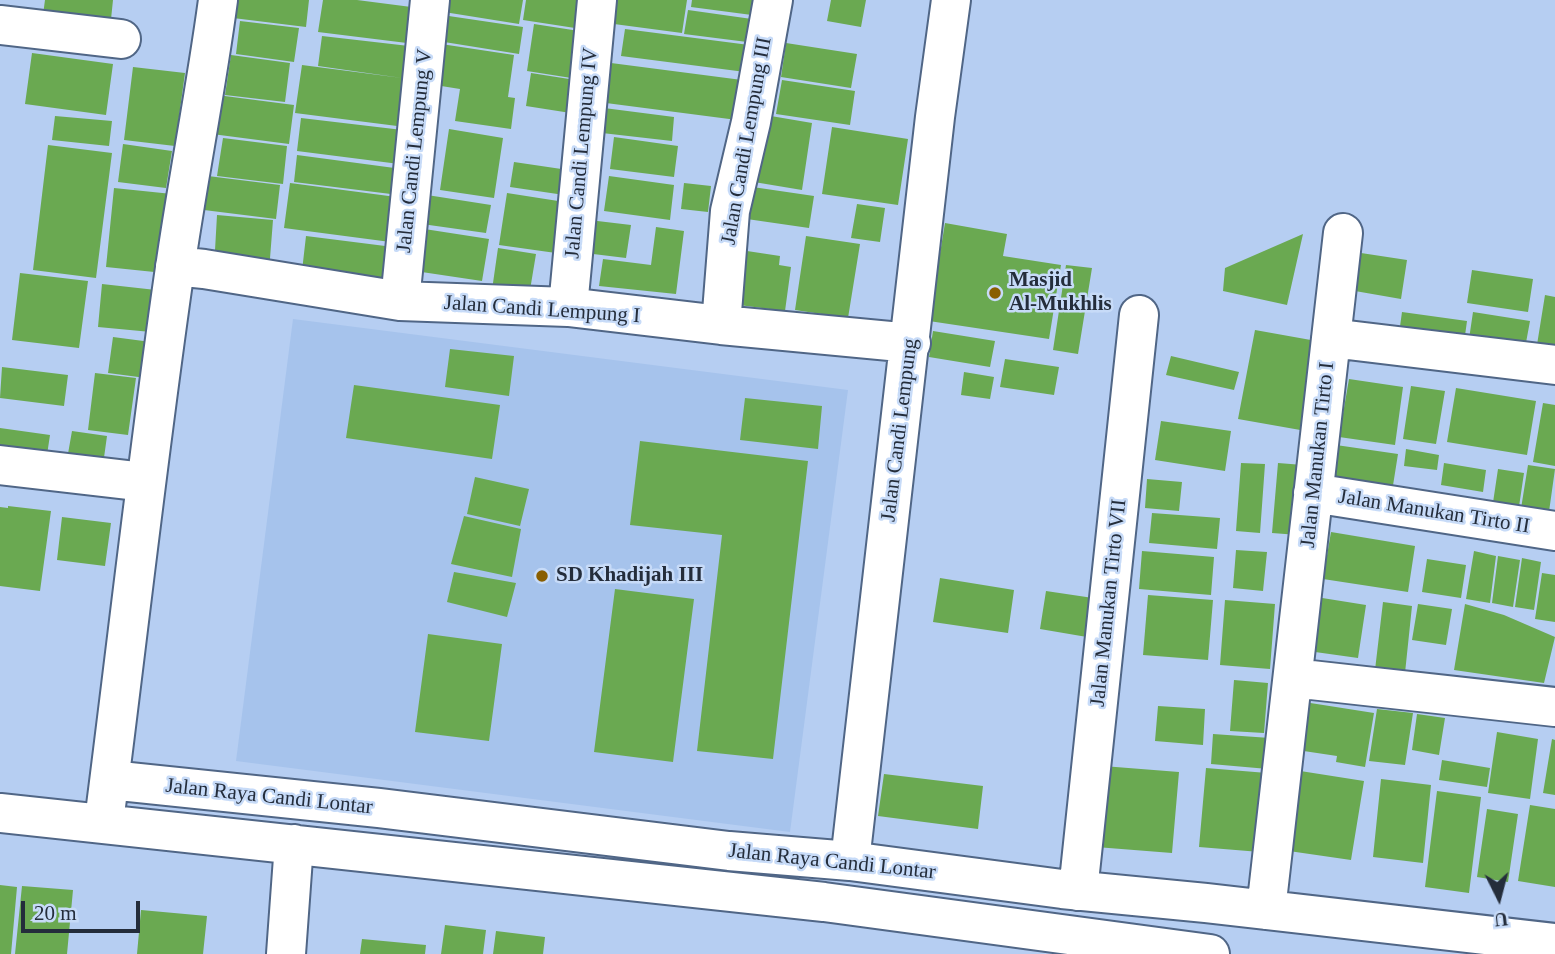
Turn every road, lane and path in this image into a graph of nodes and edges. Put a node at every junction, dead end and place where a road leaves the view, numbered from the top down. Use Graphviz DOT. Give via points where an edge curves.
graph roads {
  1 [pos="218,0"];
  2 [pos="430,0"];
  3 [pos="597,0"];
  4 [pos="773,0"];
  5 [pos="951,0"];
  6 [pos="2,24"];
  7 [pos="121,39"];
  8 [pos="1343,233"];
  9 [pos="175,267"];
  10 [pos="400,301"];
  11 [pos="568,307"];
  12 [pos="1139,315"];
  13 [pos="721,325"];
  14 [pos="1331,338"];
  15 [pos="911,343"];
  16 [pos="1555,365"];
  17 [pos="0,465"];
  18 [pos="145,482"];
  19 [pos="1314,493"];
  20 [pos="1555,531"];
  21 [pos="1293,678"];
  22 [pos="1555,707"];
  23 [pos="110,780"];
  24 [pos="379,808"];
  25 [pos="0,813"];
  26 [pos="104,822"];
  27 [pos="293,844"];
  28 [pos="729,851"];
  29 [pos="373,853"];
  30 [pos="850,861"];
  31 [pos="936,873"];
  32 [pos="1070,890"];
  33 [pos="724,891"];
  34 [pos="1266,910"];
  35 [pos="930,916"];
  36 [pos="1060,933"];
  37 [pos="1555,943"];
  38 [pos="286,954"];
  39 [pos="1204,954"];
  1 -- 9 [label="street"];
  2 -- 10 [label="street, Jalan Candi Lempung V"];
  3 -- 11 [label="street, Jalan Candi Lempung IV"];
  4 -- 13 [label="street, Jalan Candi Lempung III" via="730,211"];
  5 -- 15 [label="street, Jalan Candi Lempung"];
  6 -- 7 [label="street"];
  8 -- 14 [label="street, Jalan Manukan Tirto I"];
  9 -- 10 [label="street, Jalan Candi Lempung I"];
  9 -- 18 [label="street"];
  10 -- 11 [label="street, Jalan Candi Lempung I"];
  11 -- 13 [label="street, Jalan Candi Lempung I"];
  12 -- 32 [label="street, Jalan Manukan Tirto VII"];
  13 -- 15 [label="street, Jalan Candi Lempung I"];
  14 -- 16 [label="street"];
  14 -- 19 [label="street, Jalan Manukan Tirto I"];
  15 -- 30 [label="street, Jalan Candi Lempung"];
  17 -- 18 [label="street"];
  18 -- 23 [label="street"];
  19 -- 20 [label="street, Jalan Manukan Tirto II"];
  19 -- 21 [label="street, Jalan Manukan Tirto I"];
  21 -- 22 [label="street"];
  21 -- 34 [label="street, Jalan Manukan Tirto I"];
  23 -- 24 [label="street, Jalan Raya Candi Lontar"];
  23 -- 26 [label="street"];
  24 -- 28 [label="street, Jalan Raya Candi Lontar"];
  24 -- 29 [label="street"];
  25 -- 26 [label="street, Jalan Raya Candi Lontar"];
  26 -- 27 [label="street, Jalan Raya Candi Lontar"];
  27 -- 29 [label="street, Jalan Raya Candi Lontar"];
  27 -- 38 [label="street"];
  28 -- 30 [label="street, Jalan Raya Candi Lontar"];
  28 -- 33 [label="street"];
  29 -- 33 [label="street, Jalan Raya Candi Lontar"];
  30 -- 31 [label="street, Jalan Raya Candi Lontar"];
  31 -- 32 [label="street, Jalan Raya Candi Lontar"];
  31 -- 35 [label="street"];
  32 -- 34 [label="street, Jalan Raya Candi Lontar"];
  32 -- 36 [label="street, Jalan Manukan Tirto VII"];
  33 -- 35 [label="street, Jalan Raya Candi Lontar"];
  34 -- 37 [label="street, Jalan Raya Candi Lontar"];
  35 -- 36 [label="street, Jalan Raya Candi Lontar"];
  36 -- 39 [label="street, Jalan Raya Candi Lontar"];
}
